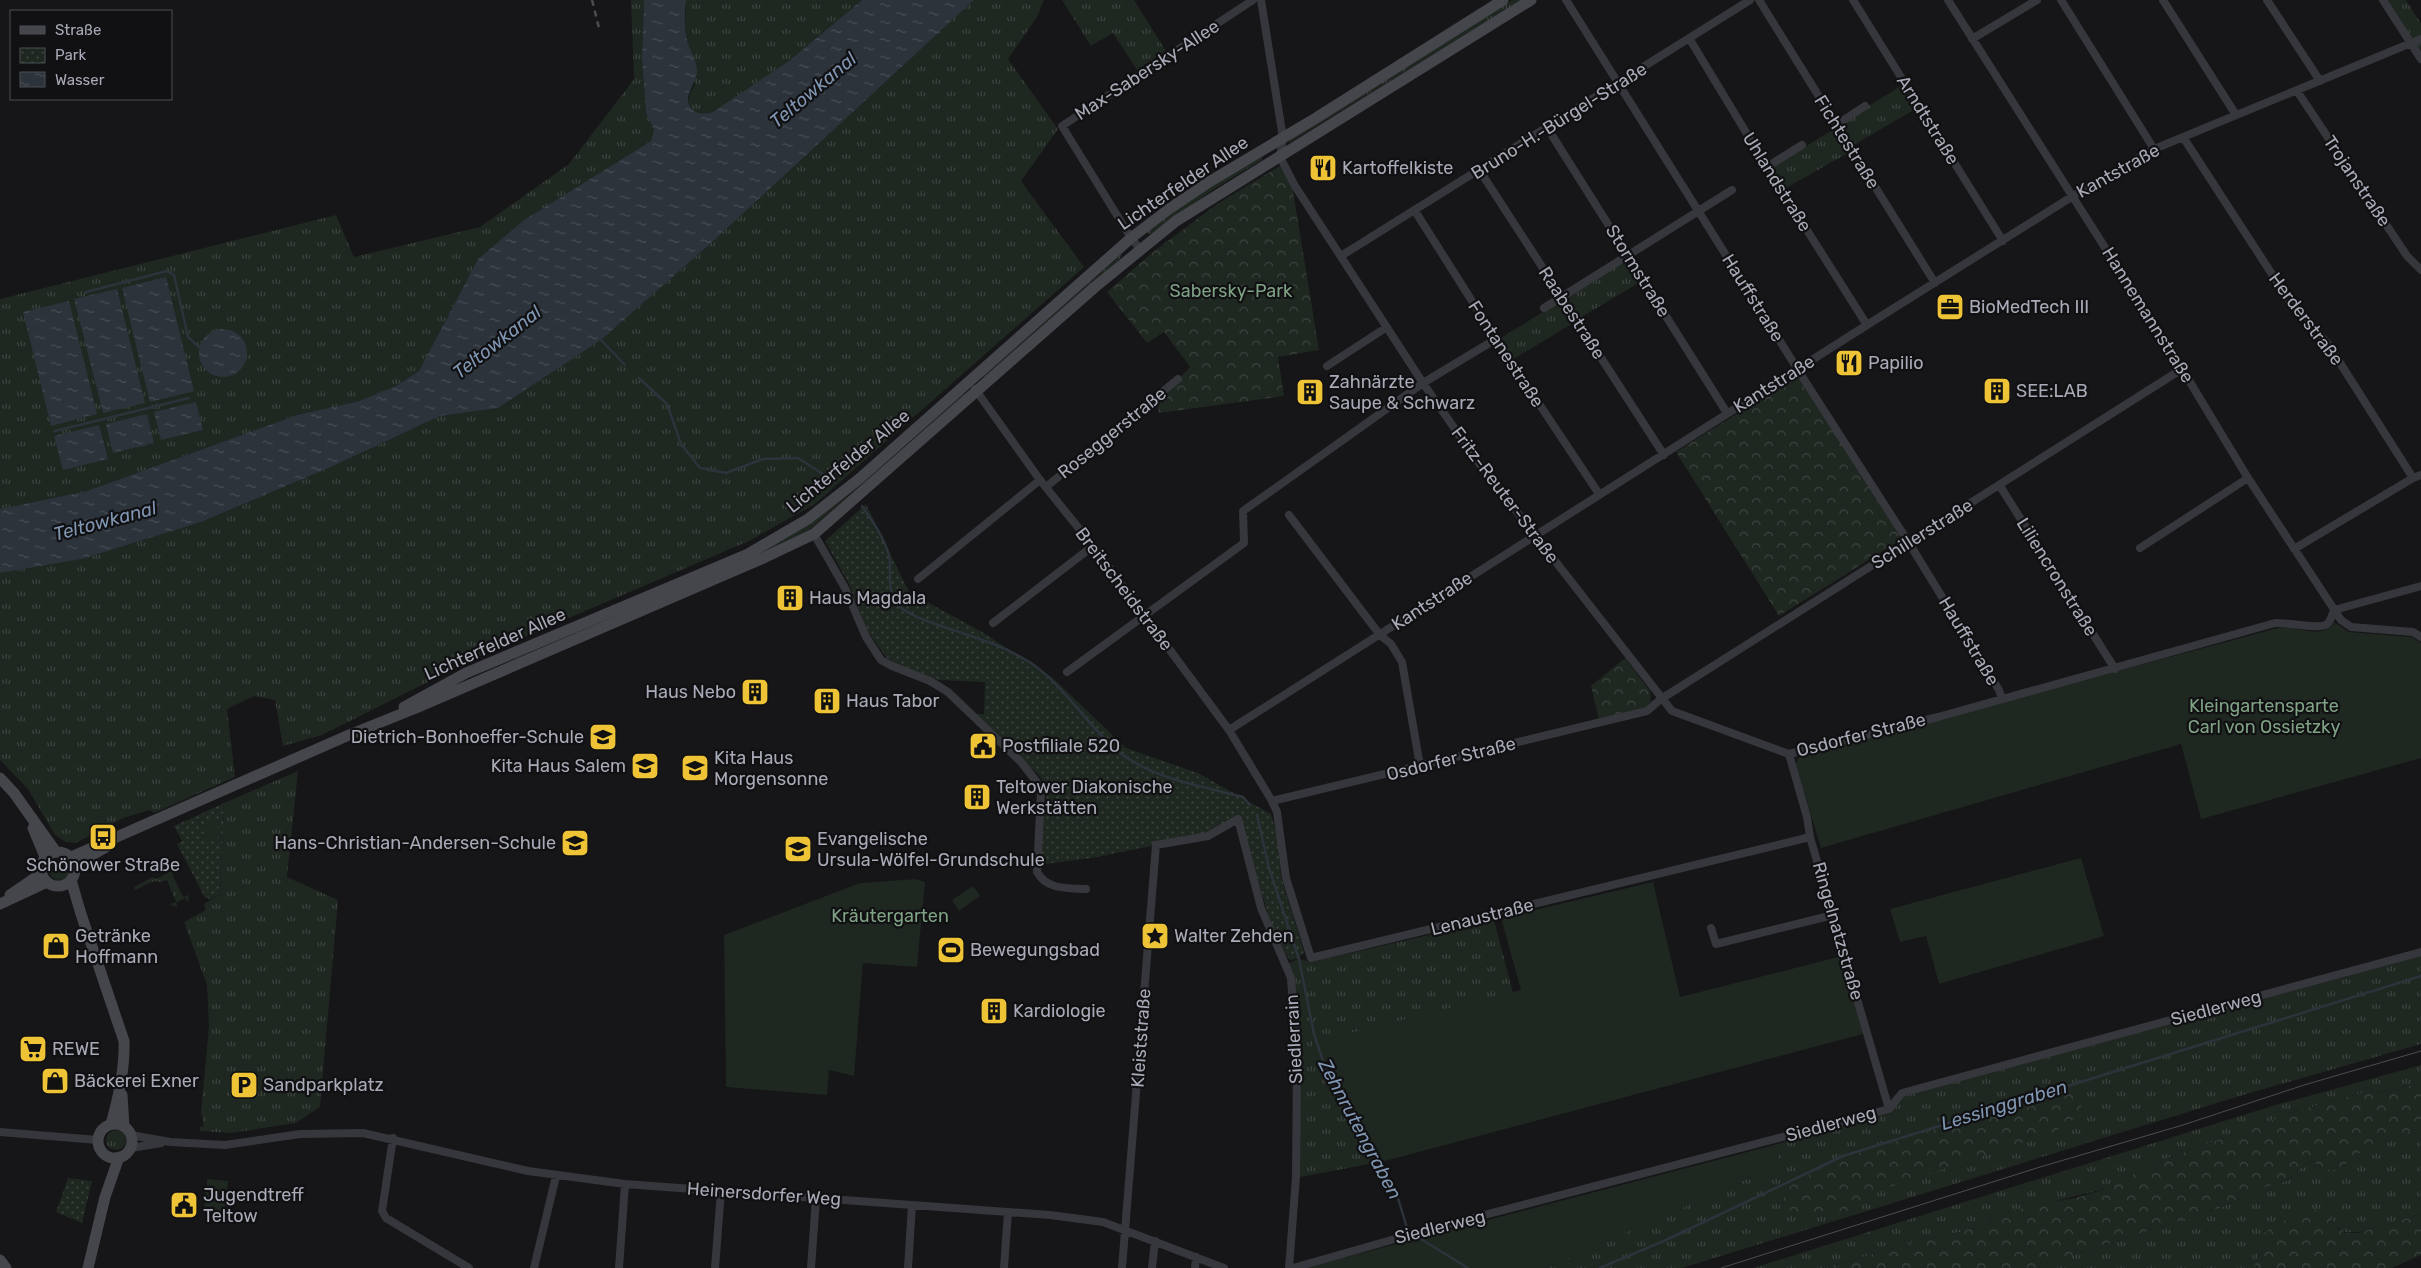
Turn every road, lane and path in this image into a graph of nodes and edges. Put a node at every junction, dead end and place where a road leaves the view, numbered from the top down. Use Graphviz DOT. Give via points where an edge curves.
graph roads {
  1 [pos="1254,0"];
  2 [pos="1261,0"];
  3 [pos="1503,0"];
  4 [pos="1531,0"];
  5 [pos="1566,0"];
  6 [pos="1750,0"];
  7 [pos="1759,0"];
  8 [pos="1853,0"];
  9 [pos="1948,0"];
  10 [pos="2037,0"];
  11 [pos="2060,0"];
  12 [pos="2163,0"];
  13 [pos="2267,0"];
  14 [pos="2383,0"];
  15 [pos="1690,38"];
  16 [pos="1972,39"];
  17 [pos="2421,39"];
  18 [pos="2411,43"];
  19 [pos="2421,59"];
  20 [pos="2320,81"];
  21 [pos="1618,83"];
  22 [pos="2297,91"];
  23 [pos="1865,106"];
  24 [pos="2236,115"];
  25 [pos="1836,125"];
  26 [pos="1548,128"];
  27 [pos="2183,136"];
  28 [pos="1283,138"];
  29 [pos="1802,144"];
  30 [pos="2154,149"];
  31 [pos="1280,157"];
  32 [pos="1767,167"];
  33 [pos="1480,171"];
  34 [pos="1732,190"];
  35 [pos="2073,196"];
  36 [pos="1699,210"];
  37 [pos="1415,211"];
  38 [pos="1131,238"];
  39 [pos="2002,241"];
  40 [pos="1140,248"];
  41 [pos="1628,254"];
  42 [pos="1341,256"];
  43 [pos="2421,270"];
  44 [pos="1935,283"];
  45 [pos="1562,297"];
  46 [pos="1544,308"];
  47 [pos="1867,325"];
  48 [pos="1387,327"];
  49 [pos="1496,339"];
  50 [pos="1327,366"];
  51 [pos="1798,370"];
  52 [pos="2182,370"];
  53 [pos="1178,379"];
  54 [pos="969,382"];
  55 [pos="1423,383"];
  56 [pos="978,392"];
  57 [pos="1726,414"];
  58 [pos="1664,455"];
  59 [pos="2417,476"];
  60 [pos="2248,478"];
  61 [pos="1040,480"];
  62 [pos="2000,486"];
  63 [pos="1046,487"];
  64 [pos="1599,494"];
  65 [pos="1289,515"];
  66 [pos="814,534"];
  67 [pos="1534,535"];
  68 [pos="1909,543"];
  69 [pos="1093,546"];
  70 [pos="2140,548"];
  71 [pos="2294,549"];
  72 [pos="918,579"];
  73 [pos="2421,586"];
  74 [pos="2334,610"];
  75 [pos="1143,616"];
  76 [pos="993,623"];
  77 [pos="1380,635"];
  78 [pos="2421,637"];
  79 [pos="2115,669"];
  80 [pos="1067,672"];
  81 [pos="1661,699"];
  82 [pos="2002,699"];
  83 [pos="379,722"];
  84 [pos="1230,730"];
  85 [pos="1789,754"];
  86 [pos="1420,766"];
  87 [pos="0,778"];
  88 [pos="1272,801"];
  89 [pos="27,813"];
  90 [pos="1238,819"];
  91 [pos="1810,837"];
  92 [pos="56,852"];
  93 [pos="45,857"];
  94 [pos="73,861"];
  95 [pos="71,880"];
  96 [pos="60,886"];
  97 [pos="1086,889"];
  98 [pos="81,914"];
  99 [pos="1833,914"];
  100 [pos="1712,928"];
  101 [pos="2421,952"];
  102 [pos="121,1086"];
  103 [pos="1889,1109"];
  104 [pos="112,1124"];
  105 [pos="127,1130"];
  106 [pos="0,1132"];
  107 [pos="393,1138"];
  108 [pos="98,1140"];
  109 [pos="170,1142"];
  110 [pos="131,1148"];
  111 [pos="107,1156"];
  112 [pos="119,1158"];
  113 [pos="556,1176"];
  114 [pos="625,1184"];
  115 [pos="721,1191"];
  116 [pos="105,1197"];
  117 [pos="816,1198"];
  118 [pos="912,1205"];
  119 [pos="1008,1212"];
  120 [pos="1126,1231"];
  121 [pos="1155,1241"];
  122 [pos="1196,1256"];
  123 [pos="0,1260"];
  124 [pos="6,1268"];
  125 [pos="88,1268"];
  126 [pos="469,1268"];
  127 [pos="534,1268"];
  128 [pos="619,1268"];
  129 [pos="715,1268"];
  130 [pos="811,1268"];
  131 [pos="908,1268"];
  132 [pos="1004,1268"];
  133 [pos="1122,1268"];
  134 [pos="1152,1268"];
  135 [pos="1195,1268"];
  136 [pos="1224,1268"];
  137 [pos="1289,1268"];
  138 [pos="1293,1268"];
  1 -- 38 [label="street, Max-Sabersky-Allee" via="1062,126"];
  2 -- 28 [label="street"];
  3 -- 28 [label="main road, Lichterfelder Allee"];
  4 -- 31 [label="main road, Lichterfelder Allee"];
  5 -- 21 [label="street, Hauffstraße"];
  6 -- 15 [label="street, Bruno-H.-Bürgel-Straße"];
  7 -- 25 [label="street, Fichtestraße"];
  8 -- 39 [label="street, Arndtstraße"];
  9 -- 16 [label="street, Hannemannstraße"];
  10 -- 16 [label="street"];
  11 -- 30 [label="street"];
  12 -- 24 [label="street"];
  13 -- 20 [label="street"];
  14 -- 18 [label="street"];
  15 -- 21 [label="street, Bruno-H.-Bürgel-Straße"];
  15 -- 32 [label="street, Uhlandstraße"];
  16 -- 35 [label="street, Hannemannstraße"];
  17 -- 18 [label="street, Kantstraße"];
  18 -- 19 [label="street"];
  18 -- 20 [label="street, Kantstraße"];
  20 -- 22 [label="street, Kantstraße"];
  21 -- 26 [label="street, Bruno-H.-Bürgel-Straße"];
  21 -- 36 [label="street, Hauffstraße"];
  22 -- 24 [label="street, Kantstraße"];
  22 -- 43 [label="street, Trojanstraße" via="2408,256"];
  23 -- 25 [label="street"];
  24 -- 27 [label="street, Kantstraße"];
  25 -- 44 [label="street, Fichtestraße"];
  26 -- 33 [label="street, Bruno-H.-Bürgel-Straße"];
  26 -- 41 [label="street, Stormstraße"];
  27 -- 30 [label="street, Kantstraße"];
  27 -- 59 [label="street, Herderstraße" via="2290,302 2328,344"];
  28 -- 31 [label="street"];
  28 -- 38 [label="main road, Lichterfelder Allee" via="1209,182"];
  29 -- 32 [label="street"];
  30 -- 35 [label="street, Kantstraße"];
  31 -- 40 [label="main road, Lichterfelder Allee" via="1217,193"];
  31 -- 42 [label="street, Fritz-Reuter-Straße"];
  32 -- 47 [label="street, Uhlandstraße"];
  33 -- 37 [label="street, Bruno-H.-Bürgel-Straße"];
  33 -- 45 [label="street, Raabestraße"];
  34 -- 36 [label="street"];
  35 -- 39 [label="street, Kantstraße"];
  35 -- 52 [label="street, Hannemannstraße"];
  36 -- 41 [label="street"];
  36 -- 51 [label="street, Hauffstraße"];
  37 -- 42 [label="street, Bruno-H.-Bürgel-Straße"];
  37 -- 49 [label="street, Fontanestraße"];
  38 -- 40 [label="street, Max-Sabersky-Allee"];
  38 -- 54 [label="main road, Lichterfelder Allee"];
  39 -- 44 [label="street, Kantstraße"];
  40 -- 56 [label="main road, Lichterfelder Allee"];
  41 -- 45 [label="street"];
  41 -- 57 [label="street, Stormstraße"];
  42 -- 48 [label="street, Fritz-Reuter-Straße"];
  44 -- 47 [label="street, Kantstraße"];
  45 -- 46 [label="street"];
  45 -- 58 [label="street, Raabestraße"];
  47 -- 51 [label="street, Kantstraße"];
  48 -- 50 [label="street"];
  48 -- 55 [label="street, Fritz-Reuter-Straße"];
  49 -- 55 [label="street"];
  49 -- 64 [label="street, Fontanestraße"];
  51 -- 57 [label="street, Kantstraße"];
  51 -- 68 [label="street, Hauffstraße"];
  52 -- 60 [label="street, Hannemannstraße"];
  52 -- 62 [label="street, Schillerstraße"];
  53 -- 63 [label="street, Roseggerstraße"];
  54 -- 56 [label="street, Breitscheidstraße"];
  54 -- 83 [label="main road, Lichterfelder Allee" via="859,479 786,533 748,554 466,673"];
  55 -- 67 [label="street, Fritz-Reuter-Straße"];
  55 -- 75 [label="street" via="1243,511 1244,543"];
  56 -- 61 [label="street, Breitscheidstraße"];
  56 -- 66 [label="main road, Lichterfelder Allee"];
  57 -- 58 [label="street, Kantstraße"];
  58 -- 64 [label="street, Kantstraße"];
  59 -- 71 [label="street"];
  60 -- 70 [label="street"];
  60 -- 71 [label="street, Hannemannstraße"];
  61 -- 63 [label="street, Breitscheidstraße"];
  61 -- 72 [label="street, Roseggerstraße"];
  62 -- 68 [label="street, Schillerstraße"];
  62 -- 79 [label="street, Liliencronstraße"];
  63 -- 69 [label="street, Breitscheidstraße"];
  64 -- 67 [label="street, Kantstraße"];
  65 -- 77 [label="street"];
  66 -- 83 [label="main road, Lichterfelder Allee"];
  66 -- 97 [label="street, Lichterfelder Allee" via="842,581 866,637 881,660 948,692 1021,762 1036,781 1041,792 1036,872 1041,880 1050,886"];
  67 -- 77 [label="street, Kantstraße"];
  67 -- 81 [label="street, Fritz-Reuter-Straße"];
  68 -- 81 [label="street, Schillerstraße"];
  68 -- 82 [label="street, Hauffstraße"];
  69 -- 75 [label="street, Breitscheidstraße"];
  69 -- 76 [label="street"];
  71 -- 74 [label="street, Hannemannstraße"];
  73 -- 74 [label="street"];
  74 -- 78 [label="street, Hannemannstraße" via="2351,626 2413,632"];
  74 -- 79 [label="street, Osdorfer Straße" via="2325,625 2318,627 2275,623"];
  75 -- 80 [label="street"];
  75 -- 84 [label="street, Breitscheidstraße"];
  77 -- 84 [label="street, Kantstraße"];
  77 -- 86 [label="street" via="1391,644 1402,662"];
  79 -- 82 [label="street, Osdorfer Straße"];
  81 -- 85 [label="street, Osdorfer Straße" via="1672,711"];
  81 -- 86 [label="street, Osdorfer Straße" via="1647,711"];
  82 -- 85 [label="street, Osdorfer Straße"];
  83 -- 94 [label="main road, Lichterfelder Allee" via="110,841 104,849"];
  84 -- 88 [label="street, Breitscheidstraße"];
  85 -- 91 [label="street, Ringelnatzstraße" via="1808,817"];
  86 -- 88 [label="street, Osdorfer Straße"];
  87 -- 89 [label="main road"];
  88 -- 91 [label="street, Lenaustraße" via="1277,812 1286,878 1311,958"];
  89 -- 92 [label="main road"];
  89 -- 93 [label="main road"];
  90 -- 120 [label="street, Kleiststraße" via="1208,836 1156,846"];
  90 -- 137 [label="street, Siedlerrain" via="1261,908 1291,978 1297,1070 1296,1177"];
  91 -- 99 [label="street, Ringelnatzstraße"];
  92 -- 93 [label="main road"];
  92 -- 94 [label="main road" via="62,852"];
  93 -- 96 [label="main road" via="41,867 44,877"];
  94 -- 95 [label="main road" via="75,873"];
  95 -- 96 [label="main road"];
  95 -- 98 [label="main road"];
  96 -- 98 [label="main road"];
  98 -- 102 [label="main road" via="121,1026 125,1056"];
  99 -- 100 [label="street" via="1716,944"];
  99 -- 103 [label="street, Ringelnatzstraße"];
  101 -- 103 [label="street, Siedlerweg" via="1902,1093"];
  102 -- 104 [label="main road"];
  102 -- 105 [label="main road"];
  103 -- 138 [label="street, Siedlerweg"];
  104 -- 105 [label="main road"];
  104 -- 108 [label="main road" via="102,1130"];
  105 -- 109 [label="street"];
  105 -- 110 [label="main road"];
  106 -- 108 [label="street"];
  107 -- 109 [label="street, Heinersdorfer Weg" via="347,1132 300,1134 242,1144"];
  107 -- 113 [label="street, Heinersdorfer Weg"];
  107 -- 126 [label="street" via="382,1211 386,1218"];
  108 -- 111 [label="main road" via="100,1149"];
  109 -- 110 [label="street"];
  110 -- 112 [label="main road"];
  111 -- 112 [label="main road"];
  111 -- 116 [label="main road"];
  112 -- 116 [label="main road"];
  113 -- 114 [label="street, Heinersdorfer Weg"];
  113 -- 127 [label="street"];
  114 -- 115 [label="street, Heinersdorfer Weg"];
  114 -- 128 [label="street"];
  115 -- 117 [label="street, Heinersdorfer Weg"];
  115 -- 129 [label="street"];
  116 -- 125 [label="main road"];
  117 -- 118 [label="street, Heinersdorfer Weg"];
  117 -- 130 [label="street"];
  118 -- 119 [label="street, Heinersdorfer Weg"];
  118 -- 131 [label="street"];
  119 -- 120 [label="street, Heinersdorfer Weg" via="1103,1222"];
  119 -- 132 [label="street"];
  120 -- 121 [label="street, Heinersdorfer Weg"];
  120 -- 133 [label="street, Kleiststraße"];
  121 -- 122 [label="street, Heinersdorfer Weg"];
  121 -- 134 [label="street"];
  122 -- 135 [label="street"];
  122 -- 136 [label="street, Heinersdorfer Weg"];
  123 -- 124 [label="main road"];
}
